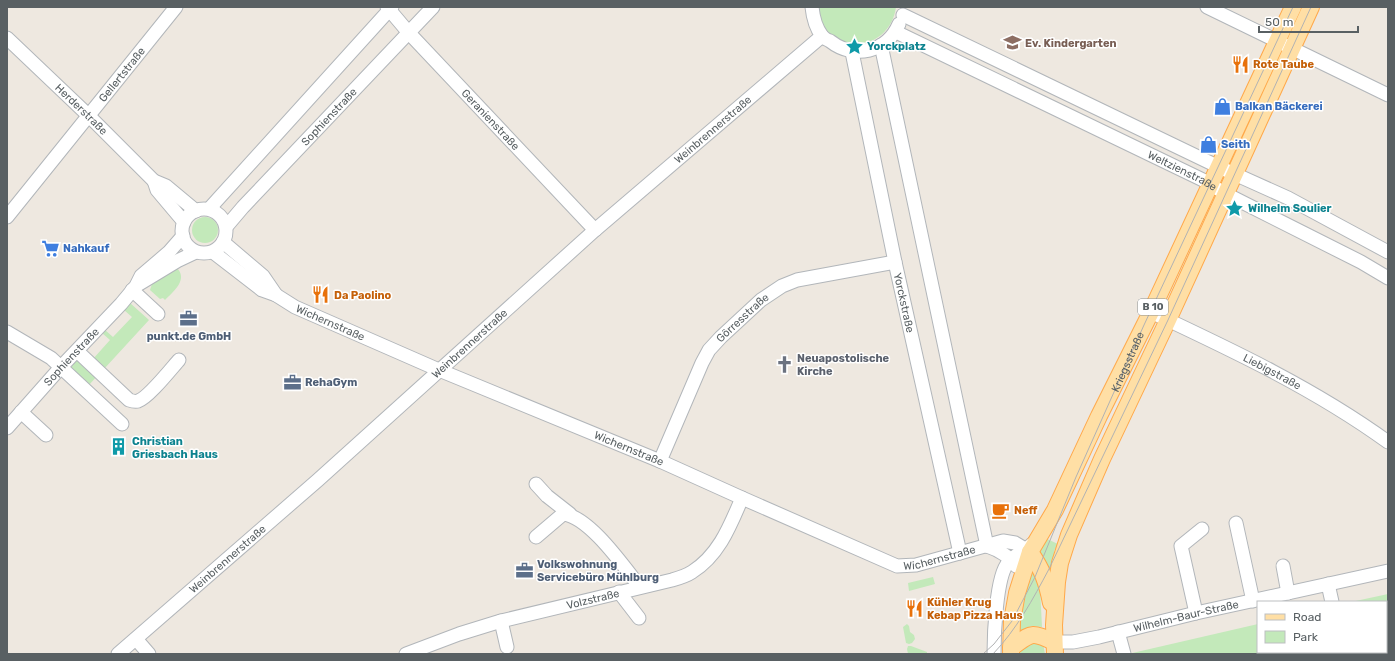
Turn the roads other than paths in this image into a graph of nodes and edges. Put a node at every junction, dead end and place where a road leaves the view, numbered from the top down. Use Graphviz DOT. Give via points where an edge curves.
graph roads {
  1 [pos="176,7"];
  2 [pos="433,7"];
  3 [pos="812,7"];
  4 [pos="1207,7"];
  5 [pos="1293,7"];
  6 [pos="1311,7"];
  7 [pos="390,8"];
  8 [pos="903,11"];
  9 [pos="896,32"];
  10 [pos="409,34"];
  11 [pos="822,36"];
  12 [pos="7,38"];
  13 [pos="1277,41"];
  14 [pos="881,46"];
  15 [pos="1293,48"];
  16 [pos="852,52"];
  17 [pos="1068,95"];
  18 [pos="1388,95"];
  19 [pos="1060,111"];
  20 [pos="89,116"];
  21 [pos="1219,167"];
  22 [pos="1234,174"];
  23 [pos="154,181"];
  24 [pos="1211,184"];
  25 [pos="1226,194"];
  26 [pos="209,209"];
  27 [pos="196,211"];
  28 [pos="7,217"];
  29 [pos="184,222"];
  30 [pos="226,227"];
  31 [pos="595,230"];
  32 [pos="183,236"];
  33 [pos="224,242"];
  34 [pos="196,252"];
  35 [pos="213,252"];
  36 [pos="1388,252"];
  37 [pos="895,262"];
  38 [pos="1388,278"];
  39 [pos="134,288"];
  40 [pos="276,295"];
  41 [pos="1151,312"];
  42 [pos="158,314"];
  43 [pos="1168,320"];
  44 [pos="7,332"];
  45 [pos="77,351"];
  46 [pos="179,360"];
  47 [pos="61,367"];
  48 [pos="439,370"];
  49 [pos="21,412"];
  50 [pos="122,424"];
  51 [pos="7,428"];
  52 [pos="46,435"];
  53 [pos="1388,442"];
  54 [pos="660,461"];
  55 [pos="536,484"];
  56 [pos="742,498"];
  57 [pos="570,514"];
  58 [pos="1236,523"];
  59 [pos="1202,530"];
  60 [pos="536,537"];
  61 [pos="987,546"];
  62 [pos="1031,547"];
  63 [pos="960,553"];
  64 [pos="1011,560"];
  65 [pos="1283,566"];
  66 [pos="1388,571"];
  67 [pos="1019,583"];
  68 [pos="1328,584"];
  69 [pos="640,587"];
  70 [pos="619,592"];
  71 [pos="1288,593"];
  72 [pos="1253,601"];
  73 [pos="1332,601"];
  74 [pos="1196,613"];
  75 [pos="639,618"];
  76 [pos="501,621"];
  77 [pos="1054,625"];
  78 [pos="1118,632"];
  79 [pos="136,639"];
  80 [pos="507,647"];
  81 [pos="1057,650"];
  82 [pos="1009,652"];
  83 [pos="118,654"];
  84 [pos="149,654"];
  85 [pos="406,654"];
  86 [pos="994,654"];
  87 [pos="1124,654"];
  1 -- 20 [label="street, Gellertstraße"];
  2 -- 10 [label="street, Sophienstraße"];
  3 -- 11 [label="street" via="813,18"];
  4 -- 13 [label="street"];
  5 -- 13 [label="main road, Kriegsstraße / B 10"];
  6 -- 15 [label="main road, Kriegsstraße / B 10"];
  7 -- 10 [label="street, Geranienstraße"];
  7 -- 26 [label="street"];
  8 -- 9 [label="street"];
  8 -- 17 [label="street, Weltzienstraße"];
  9 -- 14 [label="street"];
  9 -- 19 [label="street, Weltzienstraße"];
  10 -- 30 [label="street, Sophienstraße"];
  10 -- 31 [label="street, Geranienstraße"];
  11 -- 16 [label="street" via="837,47"];
  11 -- 31 [label="street, Weinbrennerstraße"];
  12 -- 20 [label="street, Herderstraße"];
  13 -- 15 [label="street"];
  13 -- 21 [label="main road, Kriegsstraße / B 10"];
  14 -- 16 [label="street" via="868,51"];
  14 -- 61 [label="street"];
  15 -- 18 [label="street"];
  15 -- 22 [label="main road, Kriegsstraße / B 10"];
  16 -- 37 [label="street, Yorckstraße"];
  17 -- 19 [label="street"];
  17 -- 21 [label="street, Weltzienstraße"];
  19 -- 24 [label="street, Weltzienstraße"];
  20 -- 23 [label="street, Herderstraße"];
  20 -- 28 [label="street, Gellertstraße"];
  21 -- 22 [label="street, Weltzienstraße"];
  21 -- 24 [label="main road, Kriegsstraße / B 10"];
  22 -- 25 [label="main road, Kriegsstraße / B 10"];
  22 -- 36 [label="street, Weltzienstraße" via="1288,198"];
  23 -- 27 [label="street, Herderstraße" via="166,186"];
  23 -- 29 [label="street, Herderstraße" via="157,190"];
  24 -- 25 [label="street, Weltzienstraße"];
  24 -- 41 [label="main road, Kriegsstraße / B 10"];
  25 -- 38 [label="street, Weltzienstraße"];
  25 -- 43 [label="main road, Kriegsstraße / B 10"];
  26 -- 27 [label="street"];
  26 -- 30 [label="street" via="222,217"];
  27 -- 29 [label="street" via="188,215"];
  29 -- 32 [label="street"];
  30 -- 33 [label="street"];
  31 -- 48 [label="street, Weinbrennerstraße"];
  32 -- 34 [label="street" via="185,243"];
  32 -- 39 [label="street, Sophienstraße" via="141,276"];
  33 -- 35 [label="street"];
  33 -- 40 [label="street, Wichernstraße" via="262,276"];
  34 -- 35 [label="street"];
  34 -- 39 [label="street, Sophienstraße"];
  35 -- 40 [label="street, Wichernstraße" via="262,290"];
  37 -- 54 [label="street, Görresstraße" via="797,280 760,300 709,350"];
  37 -- 63 [label="street, Yorckstraße"];
  39 -- 42 [label="street"];
  39 -- 45 [label="street, Sophienstraße"];
  40 -- 48 [label="street, Wichernstraße" via="295,307"];
  41 -- 43 [label="street, Liebigstraße"];
  41 -- 62 [label="main road, Kriegsstraße / B 10" via="1055,510"];
  43 -- 53 [label="street, Liebigstraße" via="1275,373"];
  43 -- 77 [label="main road, Kriegsstraße / B 10" via="1069,535 1060,563"];
  44 -- 47 [label="street" via="51,358"];
  45 -- 46 [label="street" via="134,402 147,396"];
  45 -- 47 [label="street, Sophienstraße"];
  47 -- 49 [label="street, Sophienstraße"];
  47 -- 50 [label="street"];
  48 -- 54 [label="street, Wichernstraße"];
  48 -- 79 [label="street, Weinbrennerstraße"];
  49 -- 51 [label="street, Sophienstraße"];
  49 -- 52 [label="street"];
  54 -- 56 [label="street, Wichernstraße"];
  55 -- 57 [label="street"];
  56 -- 63 [label="street, Wichernstraße" via="897,566 916,565"];
  56 -- 69 [label="street, Volzstraße" via="725,535 706,562 691,573"];
  57 -- 60 [label="street" via="563,514"];
  57 -- 69 [label="street" via="592,530"];
  58 -- 72 [label="street"];
  59 -- 74 [label="street" via="1181,546"];
  61 -- 62 [label="street, Wichernstraße" via="1006,540"];
  61 -- 63 [label="street, Wichernstraße"];
  61 -- 64 [label="street, Wichernstraße" via="997,549"];
  62 -- 64 [label="street"];
  62 -- 67 [label="main road, Kriegsstraße / B 10"];
  62 -- 77 [label="main road" via="1048,588"];
  64 -- 67 [label="street, Wichernstraße" via="1019,571"];
  64 -- 86 [label="street" via="1002,574"];
  65 -- 71 [label="street"];
  66 -- 68 [label="street, Wilhelm-Baur-Straße"];
  67 -- 82 [label="main road, Kriegsstraße / B 10"];
  68 -- 71 [label="street, Wilhelm-Baur-Straße"];
  68 -- 73 [label="street"];
  69 -- 70 [label="street, Volzstraße"];
  70 -- 75 [label="street"];
  70 -- 76 [label="street, Volzstraße"];
  71 -- 72 [label="street, Wilhelm-Baur-Straße"];
  72 -- 74 [label="street, Wilhelm-Baur-Straße"];
  74 -- 78 [label="street, Wilhelm-Baur-Straße"];
  76 -- 80 [label="street"];
  76 -- 85 [label="street, Volzstraße"];
  77 -- 81 [label="main road, Kriegsstraße / B 10"];
  78 -- 81 [label="street, Wilhelm-Baur-Straße" via="1073,642"];
  78 -- 87 [label="street"];
  79 -- 83 [label="street, Weinbrennerstraße"];
  79 -- 84 [label="street"];
  81 -- 82 [label="main road" via="1041,636 1032,634 1026,636"];
}
